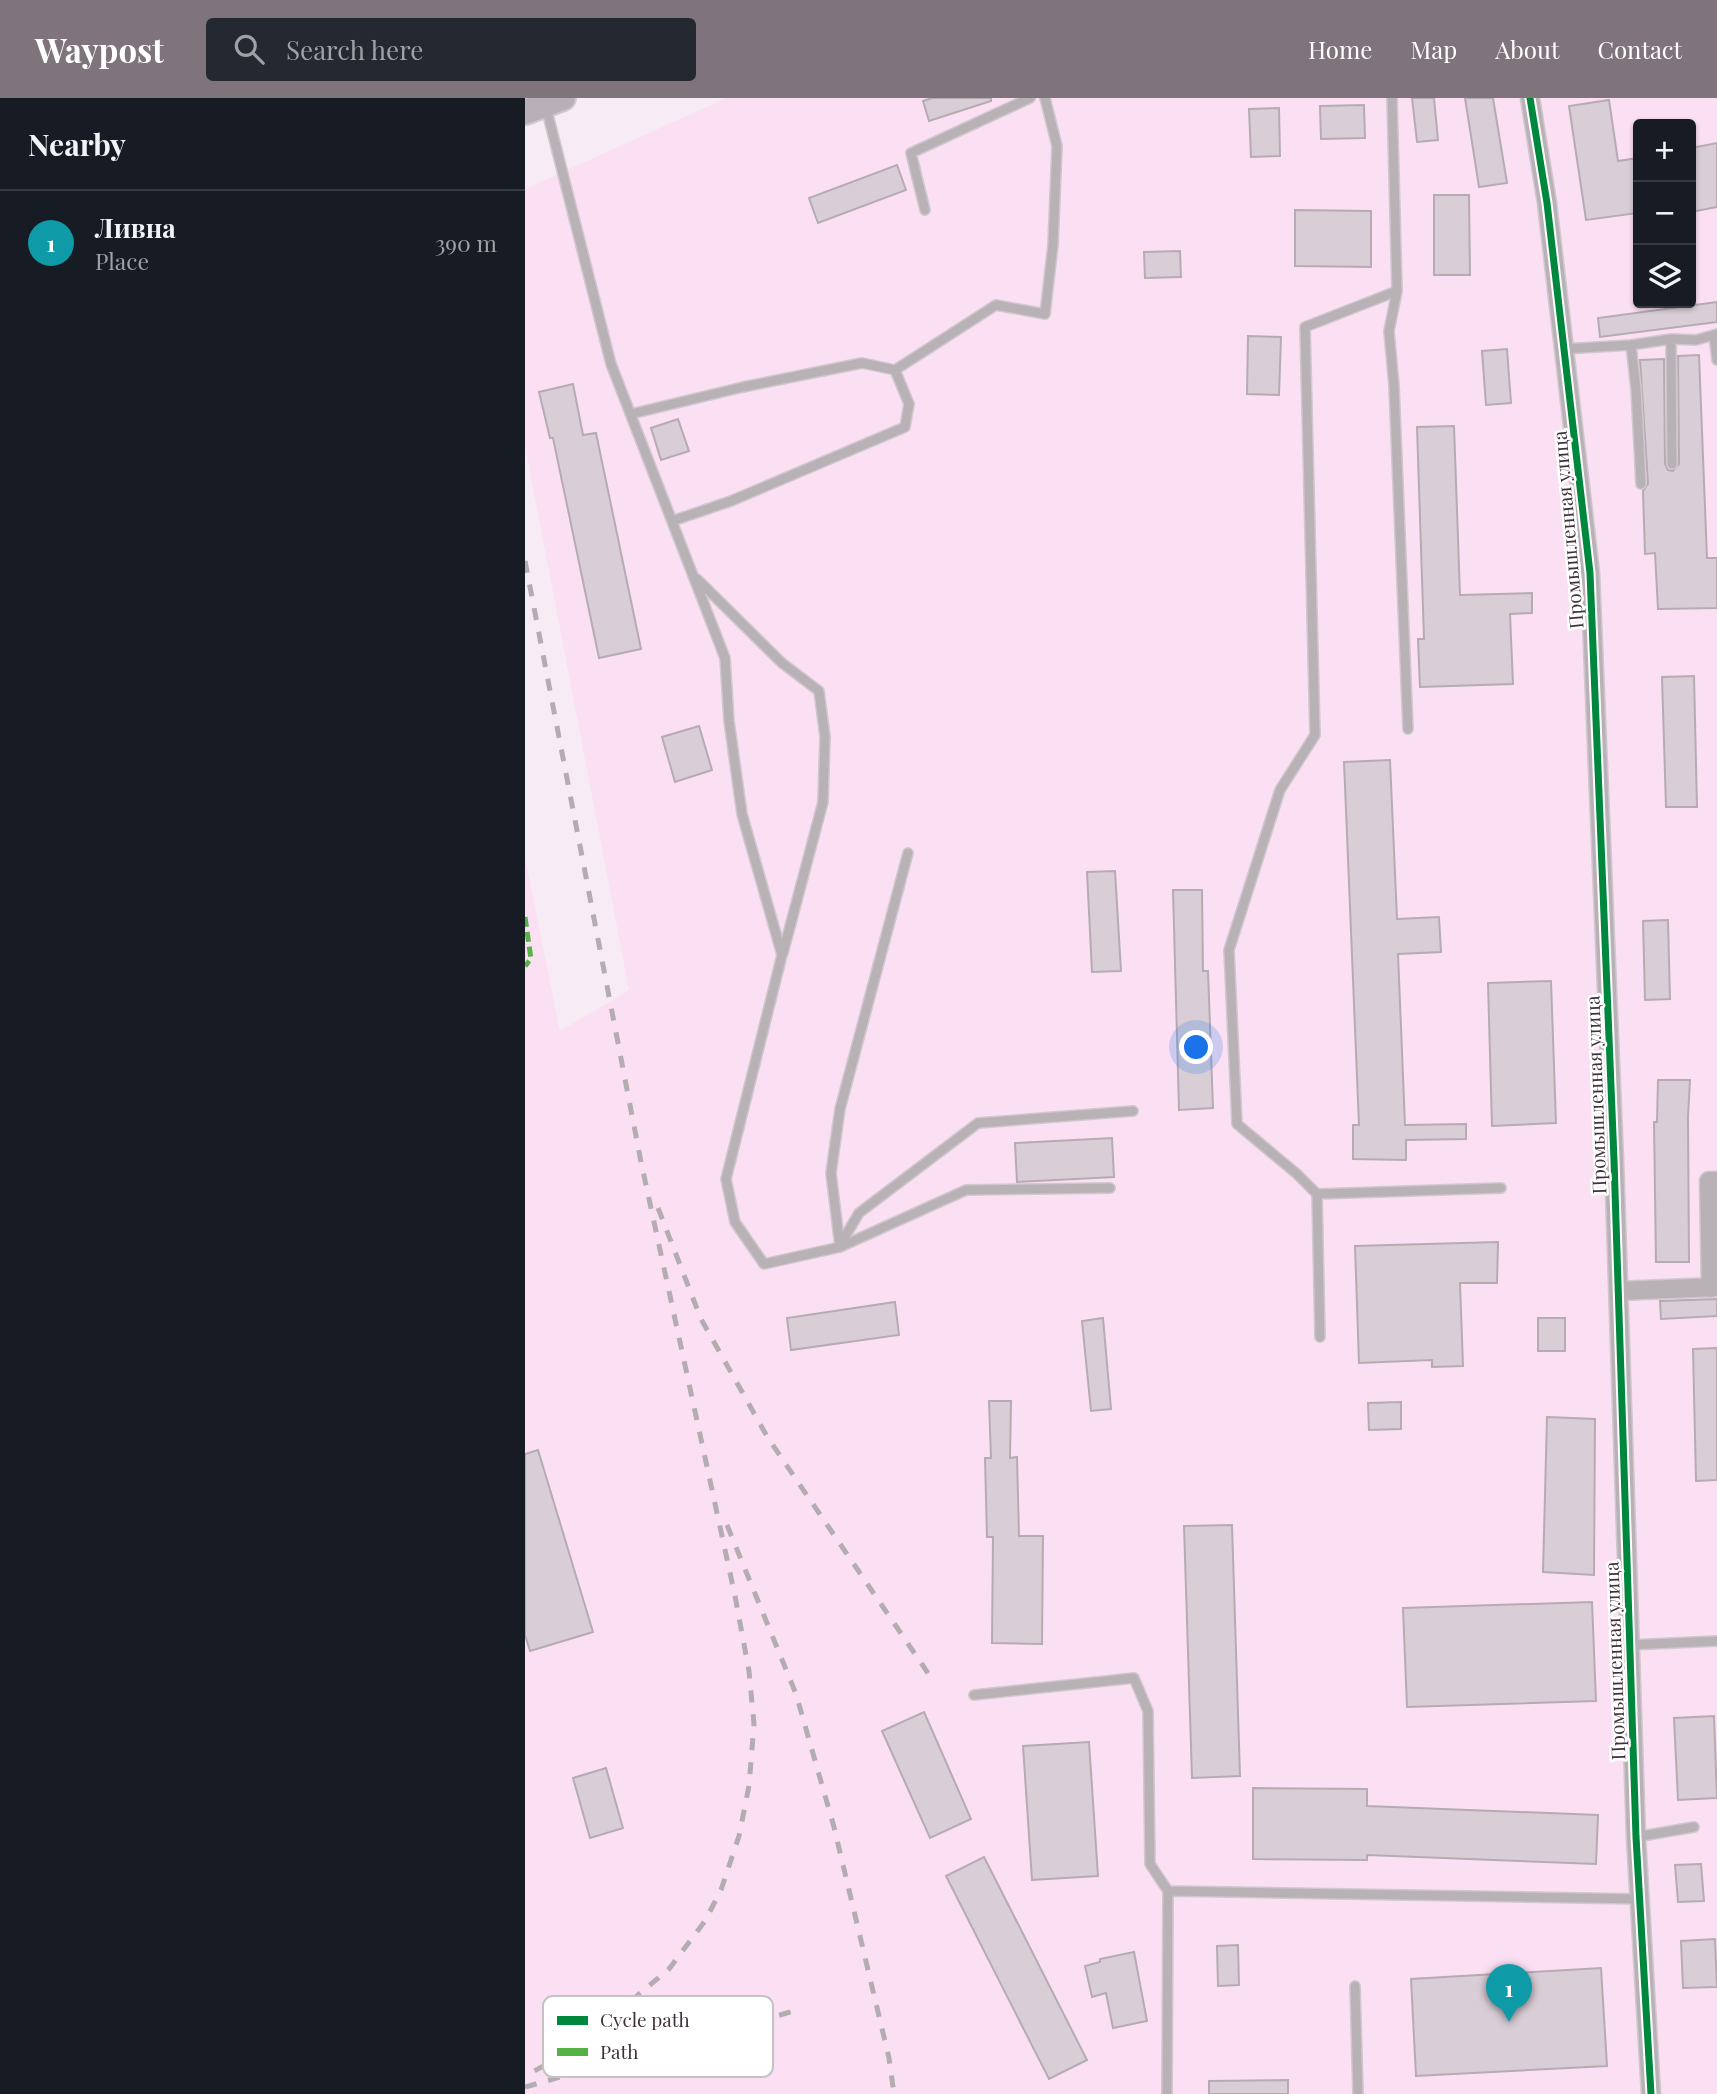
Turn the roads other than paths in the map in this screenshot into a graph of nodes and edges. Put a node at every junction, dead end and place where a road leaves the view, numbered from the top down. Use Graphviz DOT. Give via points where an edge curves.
graph roads {
  1 [pos="1030,98"];
  2 [pos="1045,98"];
  3 [pos="1392,98"];
  4 [pos="1530,98"];
  5 [pos="544,105"];
  6 [pos="925,210"];
  7 [pos="1397,291"];
  8 [pos="1716,335"];
  9 [pos="1671,339"];
  10 [pos="1631,345"];
  11 [pos="1564,349"];
  12 [pos="1717,360"];
  13 [pos="895,370"];
  14 [pos="631,414"];
  15 [pos="1672,464"];
  16 [pos="1641,484"];
  17 [pos="672,521"];
  18 [pos="694,576"];
  19 [pos="1408,729"];
  20 [pos="908,853"];
  21 [pos="782,955"];
  22 [pos="1133,1111"];
  23 [pos="1717,1181"];
  24 [pos="1110,1188"];
  25 [pos="1501,1188"];
  26 [pos="1317,1194"];
  27 [pos="840,1247"];
  28 [pos="1714,1288"];
  29 [pos="1618,1291"];
  30 [pos="1319,1337"];
  31 [pos="1717,1641"];
  32 [pos="1629,1645"];
  33 [pos="974,1695"];
  34 [pos="1694,1827"];
  35 [pos="1636,1837"];
  36 [pos="1168,1891"];
  37 [pos="1640,1899"];
  38 [pos="1355,1986"];
  39 [pos="1167,2094"];
  40 [pos="1359,2094"];
  41 [pos="1651,2094"];
  1 -- 6 [label="lane" via="911,153"];
  2 -- 13 [label="lane" via="1057,146 1045,314 996,305"];
  3 -- 7 [label="lane"];
  4 -- 11 [label="street, Промышленная улица"];
  5 -- 14 [label="lane" via="607,367"];
  7 -- 19 [label="lane" via="1389,331"];
  7 -- 26 [label="lane" via="1305,327 1315,735 1280,790 1229,950 1237,1124"];
  8 -- 9 [label="lane"];
  8 -- 12 [label="lane"];
  9 -- 10 [label="lane"];
  9 -- 15 [label="lane"];
  10 -- 11 [label="lane"];
  10 -- 16 [label="lane"];
  11 -- 29 [label="street, Промышленная улица" via="1590,573"];
  13 -- 14 [label="lane" via="862,363"];
  13 -- 17 [label="lane" via="909,404 905,427 731,501"];
  14 -- 17 [label="lane"];
  17 -- 18 [label="lane"];
  18 -- 21 [label="lane" via="725,658 742,814"];
  18 -- 21 [label="lane" via="782,663 819,691 825,737 823,802"];
  20 -- 27 [label="lane" via="840,1109 831,1173"];
  21 -- 27 [label="lane" via="726,1179 734,1222 764,1264"];
  22 -- 27 [label="lane" via="978,1123 859,1213"];
  23 -- 28 [label="street" via="1709,1181"];
  24 -- 27 [label="lane" via="966,1191"];
  25 -- 26 [label="lane"];
  26 -- 30 [label="lane"];
  28 -- 29 [label="street"];
  29 -- 32 [label="street, Промышленная улица"];
  31 -- 32 [label="lane"];
  32 -- 35 [label="street, Промышленная улица"];
  33 -- 36 [label="lane" via="1134,1678 1148,1711 1150,1864"];
  34 -- 35 [label="lane"];
  35 -- 37 [label="street, Промышленная улица"];
  36 -- 37 [label="lane"];
  36 -- 39 [label="lane"];
  37 -- 41 [label="street, Промышленная улица"];
  38 -- 40 [label="lane"];
}
